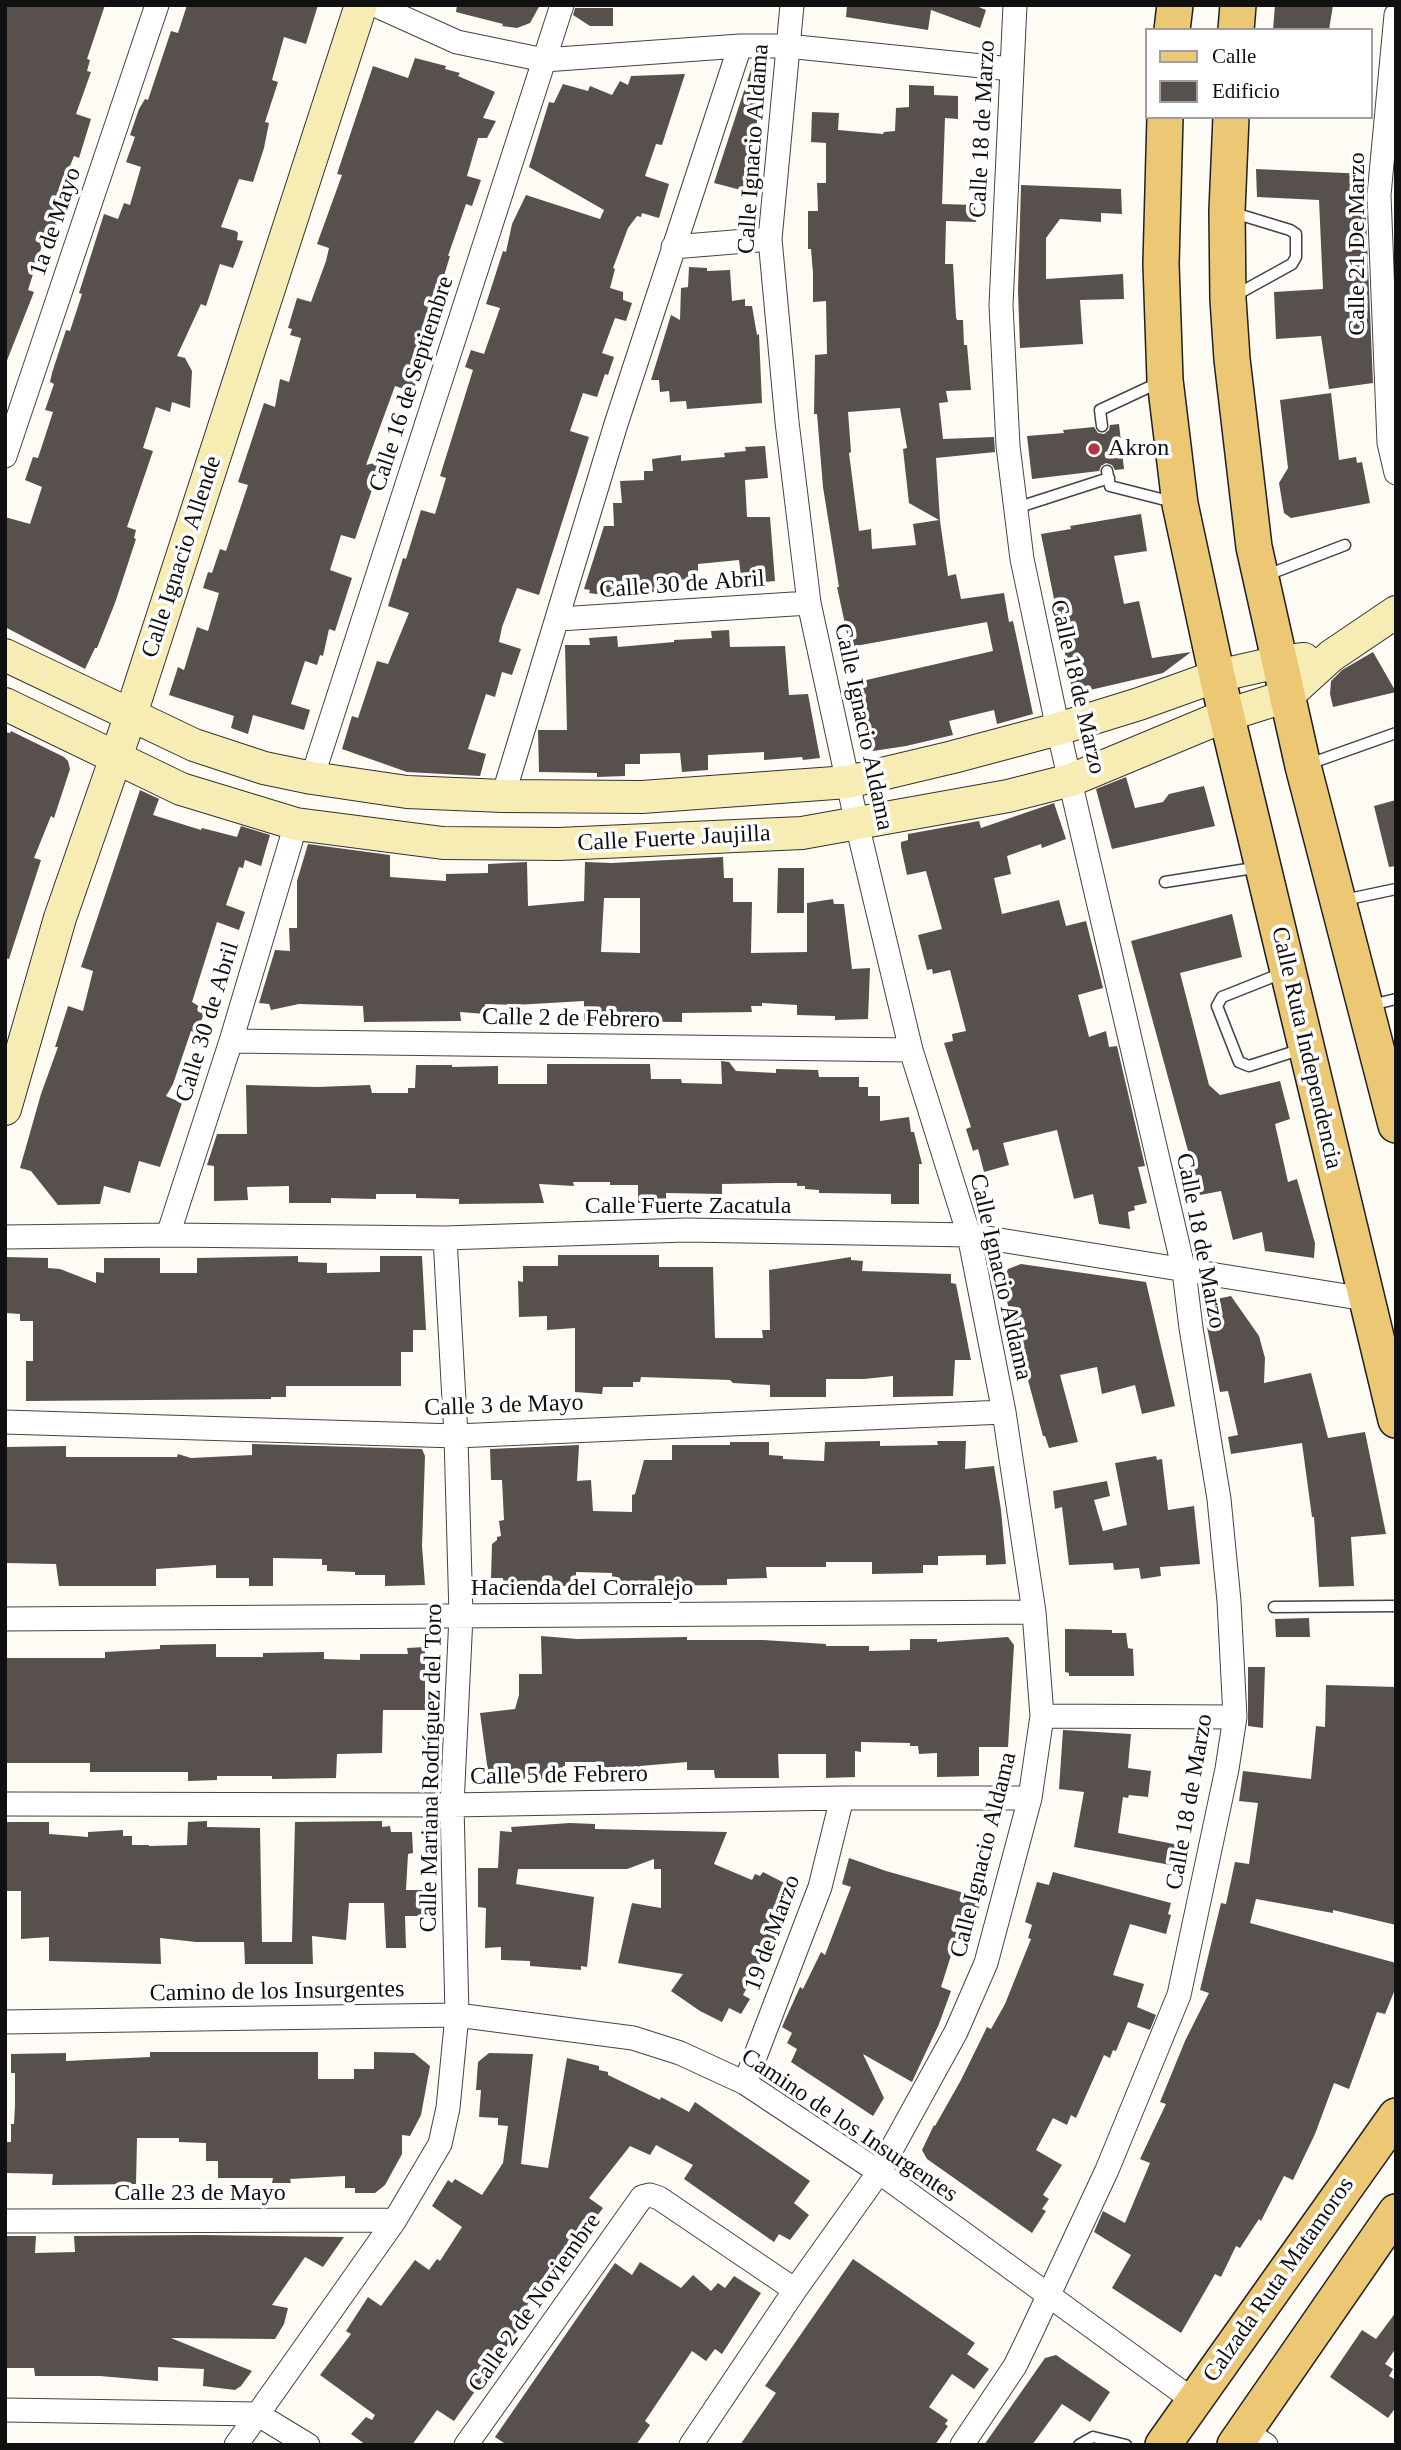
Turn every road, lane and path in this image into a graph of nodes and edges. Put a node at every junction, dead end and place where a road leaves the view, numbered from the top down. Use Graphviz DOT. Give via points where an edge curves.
graph roads {
  1 [pos="157,5"];
  2 [pos="360,5"];
  3 [pos="375,5"];
  4 [pos="562,5"];
  5 [pos="792,5"];
  6 [pos="1015,5"];
  7 [pos="1175,5"];
  8 [pos="1238,5"];
  9 [pos="1396,15"];
  10 [pos="1172,28"];
  11 [pos="1236,28"];
  12 [pos="740,46"];
  13 [pos="787,46"];
  14 [pos="544,60"];
  15 [pos="1012,68"];
  16 [pos="1165,119"];
  17 [pos="1231,119"];
  18 [pos="1227,211"];
  19 [pos="770,240"];
  20 [pos="673,247"];
  21 [pos="1228,299"];
  22 [pos="1165,380"];
  23 [pos="1102,426"];
  24 [pos="5,456"];
  25 [pos="1396,473"];
  26 [pos="1180,504"];
  27 [pos="1016,508"];
  28 [pos="1345,545"];
  29 [pos="1261,578"];
  30 [pos="809,603"];
  31 [pos="1396,612"];
  32 [pos="559,618"];
  33 [pos="5,654"];
  34 [pos="1331,656"];
  35 [pos="1279,662"];
  36 [pos="1217,676"];
  37 [pos="1287,696"];
  38 [pos="5,704"];
  39 [pos="131,714"];
  40 [pos="1227,715"];
  41 [pos="1058,729"];
  42 [pos="1396,733"];
  43 [pos="114,758"];
  44 [pos="1303,766"];
  45 [pos="312,778"];
  46 [pos="1071,780"];
  47 [pos="848,782"];
  48 [pos="503,796"];
  49 [pos="296,824"];
  50 [pos="857,824"];
  51 [pos="1262,866"];
  52 [pos="1165,881"];
  53 [pos="1396,889"];
  54 [pos="1338,902"];
  55 [pos="1287,971"];
  56 [pos="1380,1003"];
  57 [pos="231,1041"];
  58 [pos="1306,1048"];
  59 [pos="911,1050"];
  60 [pos="5,1109"];
  61 [pos="1394,1115"];
  62 [pos="168,1235"];
  63 [pos="969,1235"];
  64 [pos="5,1237"];
  65 [pos="444,1238"];
  66 [pos="1184,1271"];
  67 [pos="1365,1299"];
  68 [pos="1004,1412"];
  69 [pos="1396,1420"];
  70 [pos="5,1422"];
  71 [pos="456,1436"];
  72 [pos="1396,1606"];
  73 [pos="1274,1607"];
  74 [pos="1034,1612"];
  75 [pos="461,1616"];
  76 [pos="5,1619"];
  77 [pos="1042,1716"];
  78 [pos="1235,1717"];
  79 [pos="842,1798"];
  80 [pos="1030,1798"];
  81 [pos="5,1804"];
  82 [pos="452,1805"];
  83 [pos="457,2015"];
  84 [pos="5,2022"];
  85 [pos="745,2083"];
  86 [pos="1396,2116"];
  87 [pos="879,2172"];
  88 [pos="1396,2212"];
  89 [pos="395,2220"];
  90 [pos="5,2221"];
  91 [pos="795,2290"];
  92 [pos="1047,2296"];
  93 [pos="1194,2400"];
  94 [pos="5,2410"];
  95 [pos="257,2414"];
  96 [pos="1249,2440"];
  97 [pos="236,2445"];
  98 [pos="308,2445"];
  99 [pos="466,2445"];
  100 [pos="691,2445"];
  101 [pos="962,2445"];
  102 [pos="1079,2445"];
  103 [pos="1126,2445"];
  104 [pos="1163,2445"];
  1 -- 24 [label="street, 1a de Mayo"];
  2 -- 39 [label="main road, Calle Ignacio Allende"];
  3 -- 14 [label="street" via="457,42"];
  4 -- 14 [label="street, Calle 16 de Septiembre"];
  5 -- 13 [label="street, Calle Ignacio Aldama"];
  6 -- 15 [label="street, Calle 18 de Marzo"];
  7 -- 10 [label="main road"];
  8 -- 11 [label="main road"];
  9 -- 25 [label="street, Calle 21 De Marzo" via="1379,195 1389,443"];
  12 -- 13 [label="street"];
  12 -- 14 [label="street"];
  12 -- 20 [label="street"];
  13 -- 15 [label="street"];
  13 -- 19 [label="street, Calle Ignacio Aldama"];
  14 -- 45 [label="street, Calle 16 de Septiembre"];
  15 -- 27 [label="street, Calle 18 de Marzo" via="1001,304"];
  16 -- 22 [label="main road, Calle Ruta Independencia" via="1161,264"];
  17 -- 18 [label="main road"];
  18 -- 21 [label="main road"];
  18 -- 21 [label="lane" via="1296,234 1292,264"];
  19 -- 20 [label="street"];
  19 -- 30 [label="street, Calle Ignacio Aldama"];
  20 -- 32 [label="street"];
  21 -- 29 [label="main road" via="1245,481"];
  22 -- 23 [label="lane" via="1100,410"];
  22 -- 26 [label="main road, Calle Ruta Independencia"];
  26 -- 27 [label="lane" via="1110,486 1108,475"];
  26 -- 36 [label="main road, Calle Ruta Independencia"];
  27 -- 41 [label="street, Calle 18 de Marzo" via="1022,559"];
  28 -- 29 [label="lane"];
  29 -- 35 [label="main road"];
  30 -- 32 [label="street, Calle 30 de Abril"];
  30 -- 47 [label="street, Calle Ignacio Aldama"];
  31 -- 34 [label="main road, Calle Fuerte Jaujilla"];
  32 -- 48 [label="street"];
  33 -- 39 [label="main road, Calle Fuerte Jaujilla"];
  34 -- 35 [label="main road, Calle Fuerte Jaujilla"];
  34 -- 37 [label="main road, Calle Fuerte Jaujilla"];
  35 -- 36 [label="main road, Calle Fuerte Jaujilla"];
  35 -- 37 [label="main road"];
  36 -- 40 [label="main road, Calle Ruta Independencia"];
  36 -- 41 [label="main road, Calle Fuerte Jaujilla"];
  37 -- 40 [label="main road, Calle Fuerte Jaujilla"];
  37 -- 44 [label="main road"];
  38 -- 43 [label="main road, Calle Fuerte Jaujilla"];
  39 -- 43 [label="main road, Calle Ignacio Allende"];
  39 -- 45 [label="main road, Calle Fuerte Jaujilla" via="194,745"];
  40 -- 46 [label="main road, Calle Fuerte Jaujilla"];
  40 -- 51 [label="main road, Calle Ruta Independencia"];
  41 -- 46 [label="street, Calle 18 de Marzo"];
  41 -- 47 [label="main road, Calle Fuerte Jaujilla"];
  42 -- 44 [label="lane"];
  43 -- 49 [label="main road, Calle Fuerte Jaujilla" via="181,789"];
  43 -- 60 [label="main road, Calle Ignacio Allende" via="60,918"];
  44 -- 54 [label="main road"];
  45 -- 48 [label="main road, Calle Fuerte Jaujilla" via="407,792"];
  46 -- 50 [label="main road, Calle Fuerte Jaujilla"];
  46 -- 66 [label="street, Calle 18 de Marzo"];
  47 -- 48 [label="main road, Calle Fuerte Jaujilla" via="642,797"];
  47 -- 50 [label="street, Calle Ignacio Aldama"];
  49 -- 50 [label="main road, Calle Fuerte Jaujilla" via="443,843 559,844 802,833"];
  49 -- 57 [label="street, Calle 30 de Abril"];
  50 -- 59 [label="street, Calle Ignacio Aldama"];
  51 -- 52 [label="lane"];
  51 -- 55 [label="main road, Calle Ruta Independencia"];
  53 -- 54 [label="lane"];
  54 -- 56 [label="main road"];
  55 -- 58 [label="main road, Calle Ruta Independencia"];
  55 -- 58 [label="lane" via="1222,997 1217,1006 1239,1062 1250,1066"];
  56 -- 61 [label="main road"];
  57 -- 59 [label="street, Calle 2 de Febrero"];
  57 -- 62 [label="street, Calle 30 de Abril"];
  58 -- 67 [label="main road, Calle Ruta Independencia"];
  59 -- 63 [label="street, Calle Ignacio Aldama"];
  62 -- 64 [label="street, Calle Fuerte Zacatula"];
  62 -- 65 [label="street, Calle Fuerte Zacatula"];
  63 -- 65 [label="street, Calle Fuerte Zacatula" via="686,1230"];
  63 -- 66 [label="street, Calle Fuerte Zacatula"];
  63 -- 68 [label="street, Calle Ignacio Aldama"];
  65 -- 71 [label="street, Calle Mariana Rodríguez del Toro"];
  66 -- 67 [label="street, Calle Fuerte Zacatula"];
  66 -- 78 [label="street, Calle 18 de Marzo" via="1219,1499"];
  67 -- 69 [label="main road, Calle Ruta Independencia"];
  68 -- 71 [label="street, Calle 3 de Mayo"];
  68 -- 74 [label="street, Calle Ignacio Aldama"];
  70 -- 71 [label="street, Calle 3 de Mayo"];
  71 -- 75 [label="street, Calle Mariana Rodríguez del Toro"];
  72 -- 73 [label="lane"];
  74 -- 75 [label="street, Hacienda del Corralejo"];
  74 -- 77 [label="street, Calle Ignacio Aldama"];
  75 -- 76 [label="street, Hacienda del Corralejo"];
  75 -- 82 [label="street, Calle Mariana Rodríguez del Toro"];
  77 -- 78 [label="street"];
  77 -- 80 [label="street, Calle Ignacio Aldama"];
  78 -- 92 [label="street, Calle 18 de Marzo" via="1179,1995 1107,2170"];
  79 -- 80 [label="street, Calle 5 de Febrero"];
  79 -- 82 [label="street, Calle 5 de Febrero"];
  79 -- 85 [label="street, 19 de Marzo" via="820,1887"];
  80 -- 87 [label="street, Calle Ignacio Aldama" via="986,1963 956,2032"];
  81 -- 82 [label="street, Calle 5 de Febrero"];
  82 -- 83 [label="street, Calle Mariana Rodríguez del Toro"];
  83 -- 84 [label="street, Camino de los Insurgentes"];
  83 -- 85 [label="street, Camino de los Insurgentes" via="633,2038 680,2053"];
  83 -- 89 [label="street, Calle Mariana Rodríguez del Toro" via="448,2108 439,2144"];
  85 -- 87 [label="street, Camino de los Insurgentes"];
  86 -- 93 [label="main road, Calzada Ruta Matamoros"];
  87 -- 91 [label="street, Calle Ignacio Aldama"];
  87 -- 92 [label="street, Camino de los Insurgentes"];
  88 -- 96 [label="main road"];
  89 -- 90 [label="street, Calle 23 de Mayo"];
  89 -- 95 [label="street, Calle Mariana Rodríguez del Toro"];
  91 -- 99 [label="street, Calle 2 de Noviembre" via="659,2198 642,2197"];
  91 -- 100 [label="street, Calle Ignacio Aldama"];
  92 -- 93 [label="street, Camino de los Insurgentes"];
  92 -- 101 [label="street, Calle 18 de Marzo" via="1014,2366"];
  93 -- 104 [label="main road, Calzada Ruta Matamoros"];
  94 -- 95 [label="street"];
  95 -- 97 [label="street, Calle Mariana Rodríguez del Toro"];
  95 -- 98 [label="street"];
  102 -- 103 [label="lane" via="1093,2437"];
}
